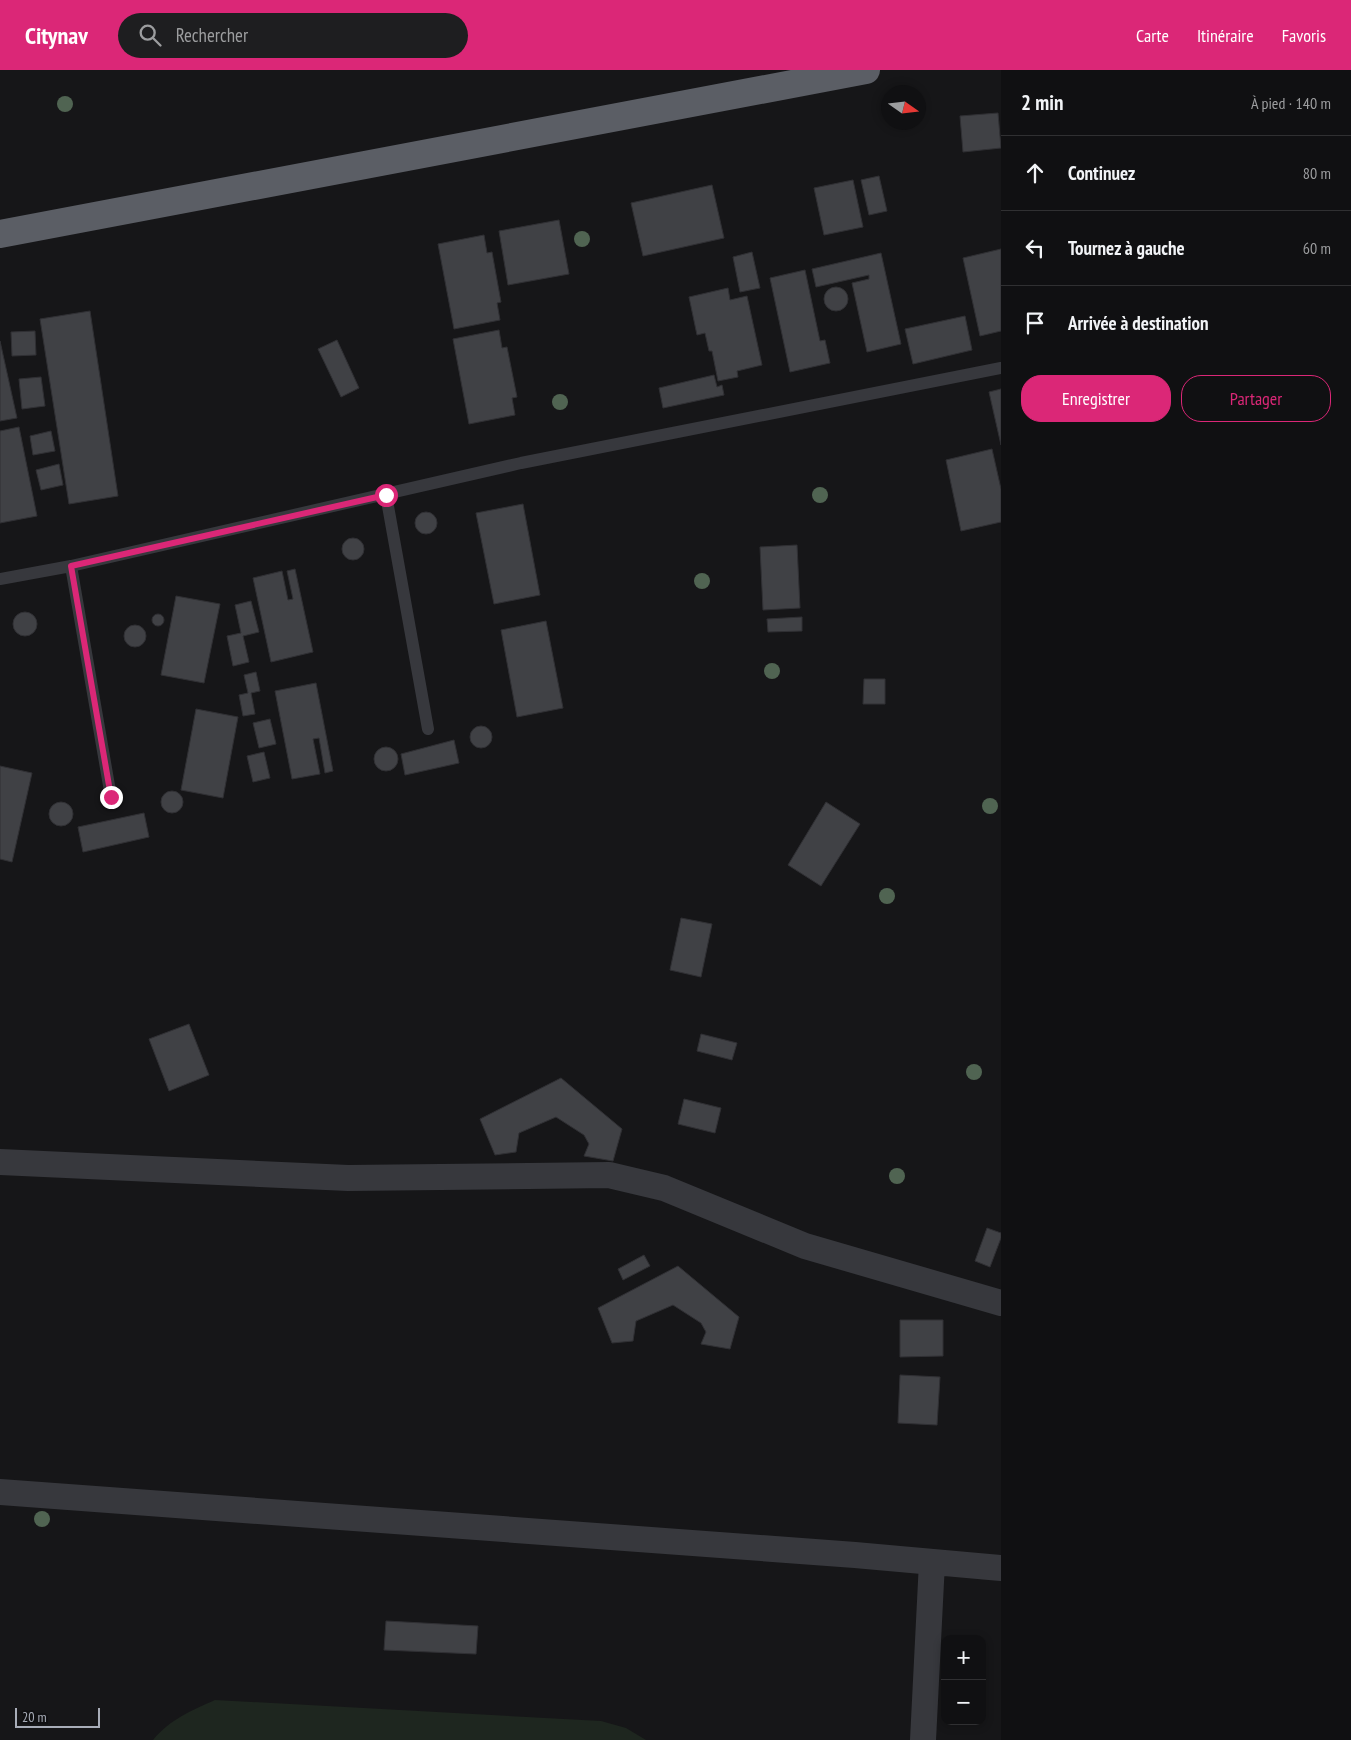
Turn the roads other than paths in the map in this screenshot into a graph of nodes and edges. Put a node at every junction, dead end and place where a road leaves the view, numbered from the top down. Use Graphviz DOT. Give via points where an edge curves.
graph roads {
  1 [pos="866,70"];
  2 [pos="0,234"];
  3 [pos="1001,368"];
  4 [pos="386,495"];
  5 [pos="71,566"];
  6 [pos="0,579"];
  7 [pos="428,729"];
  8 [pos="111,797"];
  9 [pos="0,1162"];
  10 [pos="1001,1303"];
  11 [pos="0,1492"];
  12 [pos="932,1562"];
  13 [pos="1001,1568"];
  14 [pos="923,1740"];
  1 -- 2 [label="highway"];
  3 -- 4 [label="lane" via="521,463"];
  4 -- 5 [label="lane"];
  4 -- 7 [label="lane"];
  5 -- 6 [label="lane"];
  5 -- 8 [label="lane"];
  9 -- 10 [label="street" via="348,1178 609,1175 664,1188 805,1246"];
  11 -- 12 [label="street"];
  12 -- 13 [label="street"];
  12 -- 14 [label="street"];
}
